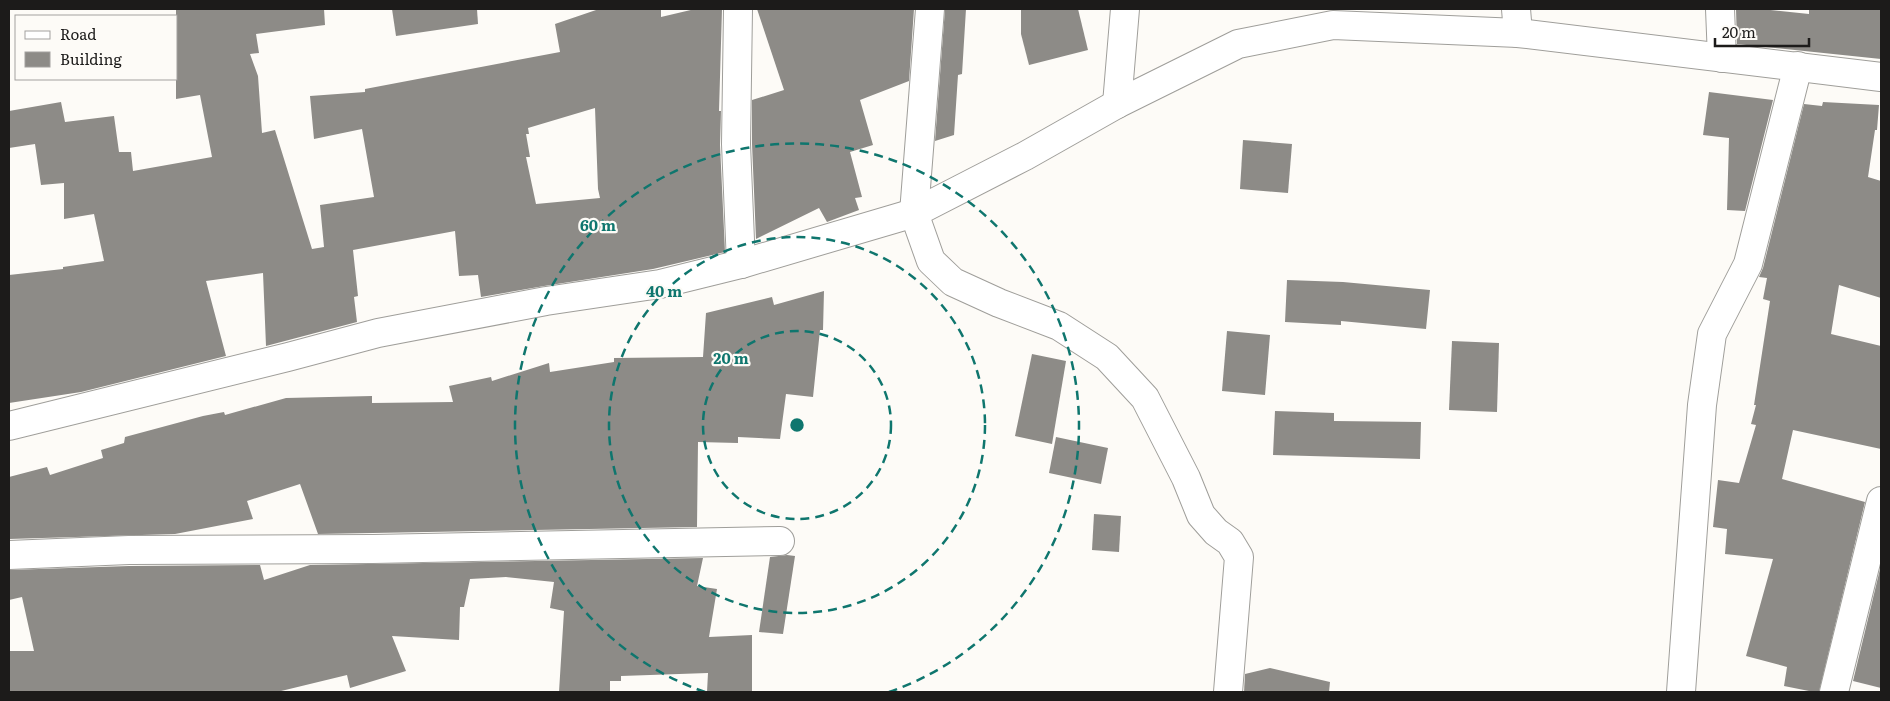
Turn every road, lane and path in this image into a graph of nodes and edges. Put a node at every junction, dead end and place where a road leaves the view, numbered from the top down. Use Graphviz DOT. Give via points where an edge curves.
graph roads {
  1 [pos="738,9"];
  2 [pos="930,9"];
  3 [pos="1125,9"];
  4 [pos="1720,9"];
  5 [pos="1332,17"];
  6 [pos="1517,21"];
  7 [pos="1722,58"];
  8 [pos="1798,66"];
  9 [pos="1881,77"];
  10 [pos="1117,104"];
  11 [pos="914,213"];
  12 [pos="741,264"];
  13 [pos="9,426"];
  14 [pos="1881,501"];
  15 [pos="780,541"];
  16 [pos="9,555"];
  17 [pos="1228,692"];
  18 [pos="1681,692"];
  19 [pos="1834,692"];
  1 -- 12 [label="street" via="736,144"];
  2 -- 11 [label="street"];
  3 -- 10 [label="street"];
  4 -- 7 [label="street"];
  5 -- 6 [label="street"];
  5 -- 10 [label="street" via="1238,44"];
  6 -- 7 [label="street"];
  7 -- 8 [label="street"];
  8 -- 9 [label="street"];
  8 -- 18 [label="street" via="1748,264 1712,334 1701,415"];
  10 -- 11 [label="street"];
  11 -- 12 [label="street"];
  11 -- 17 [label="street" via="930,261 953,282 1059,326 1107,357 1145,398 1201,515 1230,542 1238,557"];
  12 -- 13 [label="street" via="660,284 546,301 378,333"];
  14 -- 19 [label="street"];
  15 -- 16 [label="street" via="129,550"];
}
